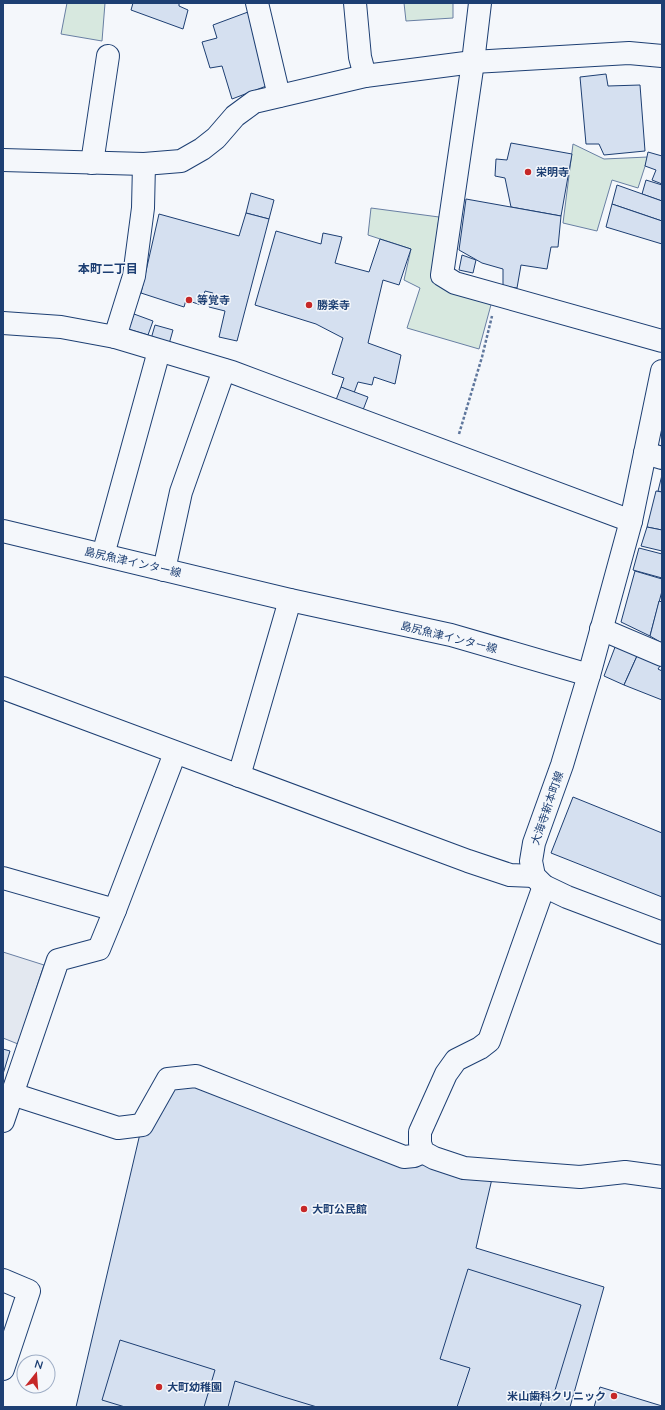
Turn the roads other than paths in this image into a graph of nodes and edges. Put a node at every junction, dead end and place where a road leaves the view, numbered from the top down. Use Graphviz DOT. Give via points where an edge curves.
graph roads {
  1 [pos="258,3"];
  2 [pos="355,3"];
  3 [pos="480,3"];
  4 [pos="108,56"];
  5 [pos="662,56"];
  6 [pos="473,62"];
  7 [pos="365,76"];
  8 [pos="279,96"];
  9 [pos="3,160"];
  10 [pos="92,163"];
  11 [pos="144,164"];
  12 [pos="3,323"];
  13 [pos="115,337"];
  14 [pos="662,341"];
  15 [pos="159,351"];
  16 [pos="224,370"];
  17 [pos="662,371"];
  18 [pos="654,455"];
  19 [pos="631,521"];
  20 [pos="3,531"];
  21 [pos="103,555"];
  22 [pos="164,570"];
  23 [pos="290,600"];
  24 [pos="601,628"];
  25 [pos="662,655"];
  26 [pos="589,675"];
  27 [pos="3,688"];
  28 [pos="175,753"];
  29 [pos="240,776"];
  30 [pos="3,878"];
  31 [pos="539,881"];
  32 [pos="115,910"];
  33 [pos="662,933"];
  34 [pos="12,1094"];
  35 [pos="3,1121"];
  36 [pos="423,1152"];
  37 [pos="662,1177"];
  38 [pos="3,1280"];
  39 [pos="3,1369"];
  1 -- 8 [label="street"];
  2 -- 7 [label="street" via="360,57"];
  3 -- 6 [label="street"];
  4 -- 10 [label="street"];
  5 -- 6 [label="street" via="629,53"];
  6 -- 7 [label="street"];
  6 -- 14 [label="street" via="442,275 455,283 498,296"];
  7 -- 8 [label="street"];
  8 -- 11 [label="street" via="254,102 235,116 202,150 181,161"];
  9 -- 10 [label="street"];
  10 -- 11 [label="street"];
  11 -- 13 [label="street" via="143,208 134,276"];
  12 -- 13 [label="street" via="61,327"];
  13 -- 15 [label="street"];
  15 -- 16 [label="street"];
  15 -- 21 [label="street"];
  16 -- 19 [label="street"];
  16 -- 22 [label="street" via="181,492"];
  17 -- 18 [label="street"];
  18 -- 19 [label="street"];
  19 -- 24 [label="street"];
  20 -- 21 [label="street, 島尻魚津インター線"];
  21 -- 22 [label="street, 島尻魚津インター線"];
  22 -- 23 [label="street, 島尻魚津インター線"];
  23 -- 26 [label="street, 島尻魚津インター線" via="451,635"];
  23 -- 29 [label="street"];
  24 -- 25 [label="street"];
  24 -- 26 [label="street"];
  26 -- 31 [label="street, 大海寺新本町線" via="562,765 534,843 532,861"];
  27 -- 28 [label="street"];
  28 -- 29 [label="street"];
  28 -- 32 [label="street"];
  29 -- 31 [label="street" via="510,875"];
  30 -- 32 [label="street"];
  31 -- 33 [label="street" via="567,897"];
  31 -- 36 [label="street" via="489,1040 480,1048 456,1060 446,1074 420,1132"];
  32 -- 34 [label="street" via="99,949 58,960"];
  34 -- 35 [label="street"];
  34 -- 36 [label="street" via="118,1128 142,1125 168,1079 196,1076 404,1157"];
  36 -- 37 [label="street" via="464,1168 580,1176 625,1172"];
  38 -- 39 [label="street" via="29,1291"];
}
